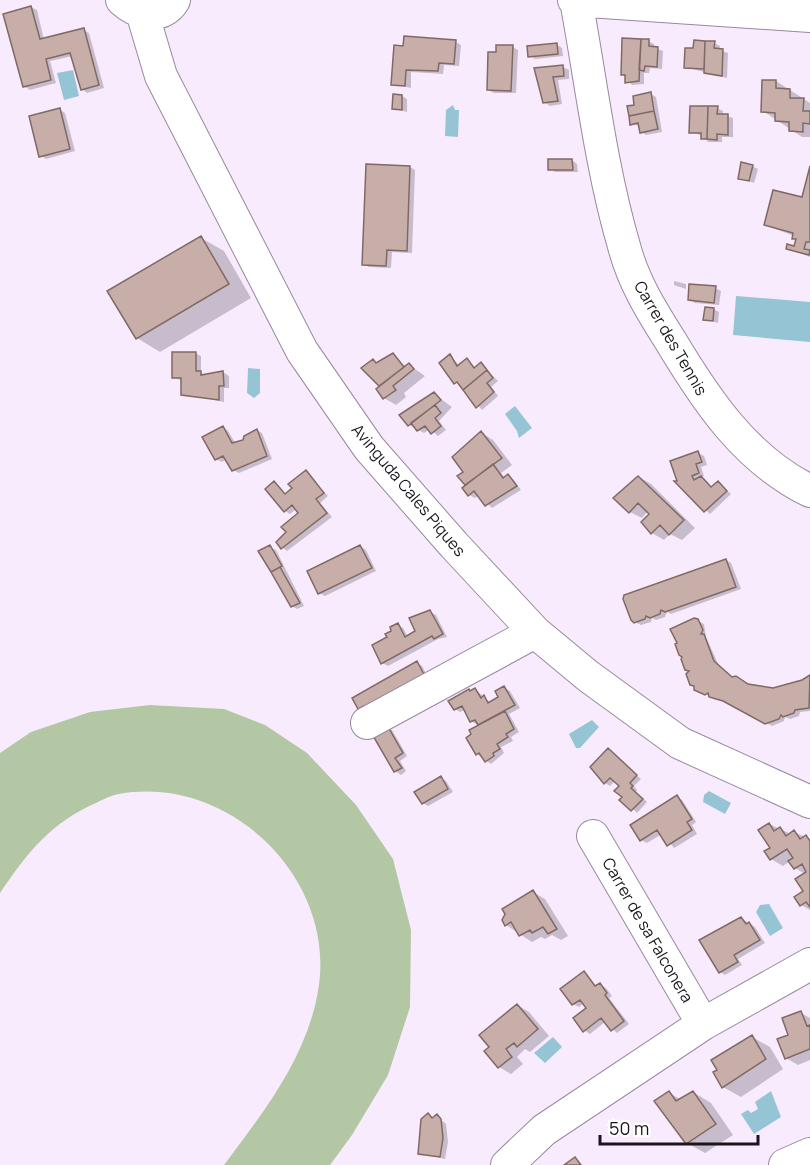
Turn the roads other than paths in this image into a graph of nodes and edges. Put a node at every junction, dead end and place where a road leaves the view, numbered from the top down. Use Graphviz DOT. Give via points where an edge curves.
graph roads {
  1 [pos="174,0"];
  2 [pos="575,0"];
  3 [pos="685,4"];
  4 [pos="132,6"];
  5 [pos="810,16"];
  6 [pos="810,491"];
  7 [pos="535,632"];
  8 [pos="367,723"];
  9 [pos="810,802"];
  10 [pos="593,836"];
  11 [pos="810,964"];
  12 [pos="703,1024"];
  13 [pos="810,1154"];
  14 [pos="507,1165"];
  15 [pos="785,1165"];
  1 -- 4 [label="street" via="170,7 156,13"];
  2 -- 3 [label="street"];
  2 -- 6 [label="street, Carrer des Tennis" via="618,177 624,248 639,289 704,398 746,447 787,480"];
  3 -- 5 [label="street"];
  4 -- 7 [label="street, Avinguda Cales Piques" via="161,76 302,351 369,448"];
  7 -- 8 [label="street"];
  7 -- 9 [label="street, Avinguda Cales Piques" via="680,743"];
  10 -- 12 [label="street, Carrer de sa Falconera"];
  11 -- 12 [label="street"];
  12 -- 14 [label="street" via="544,1130"];
  13 -- 15 [label="street"];
}
